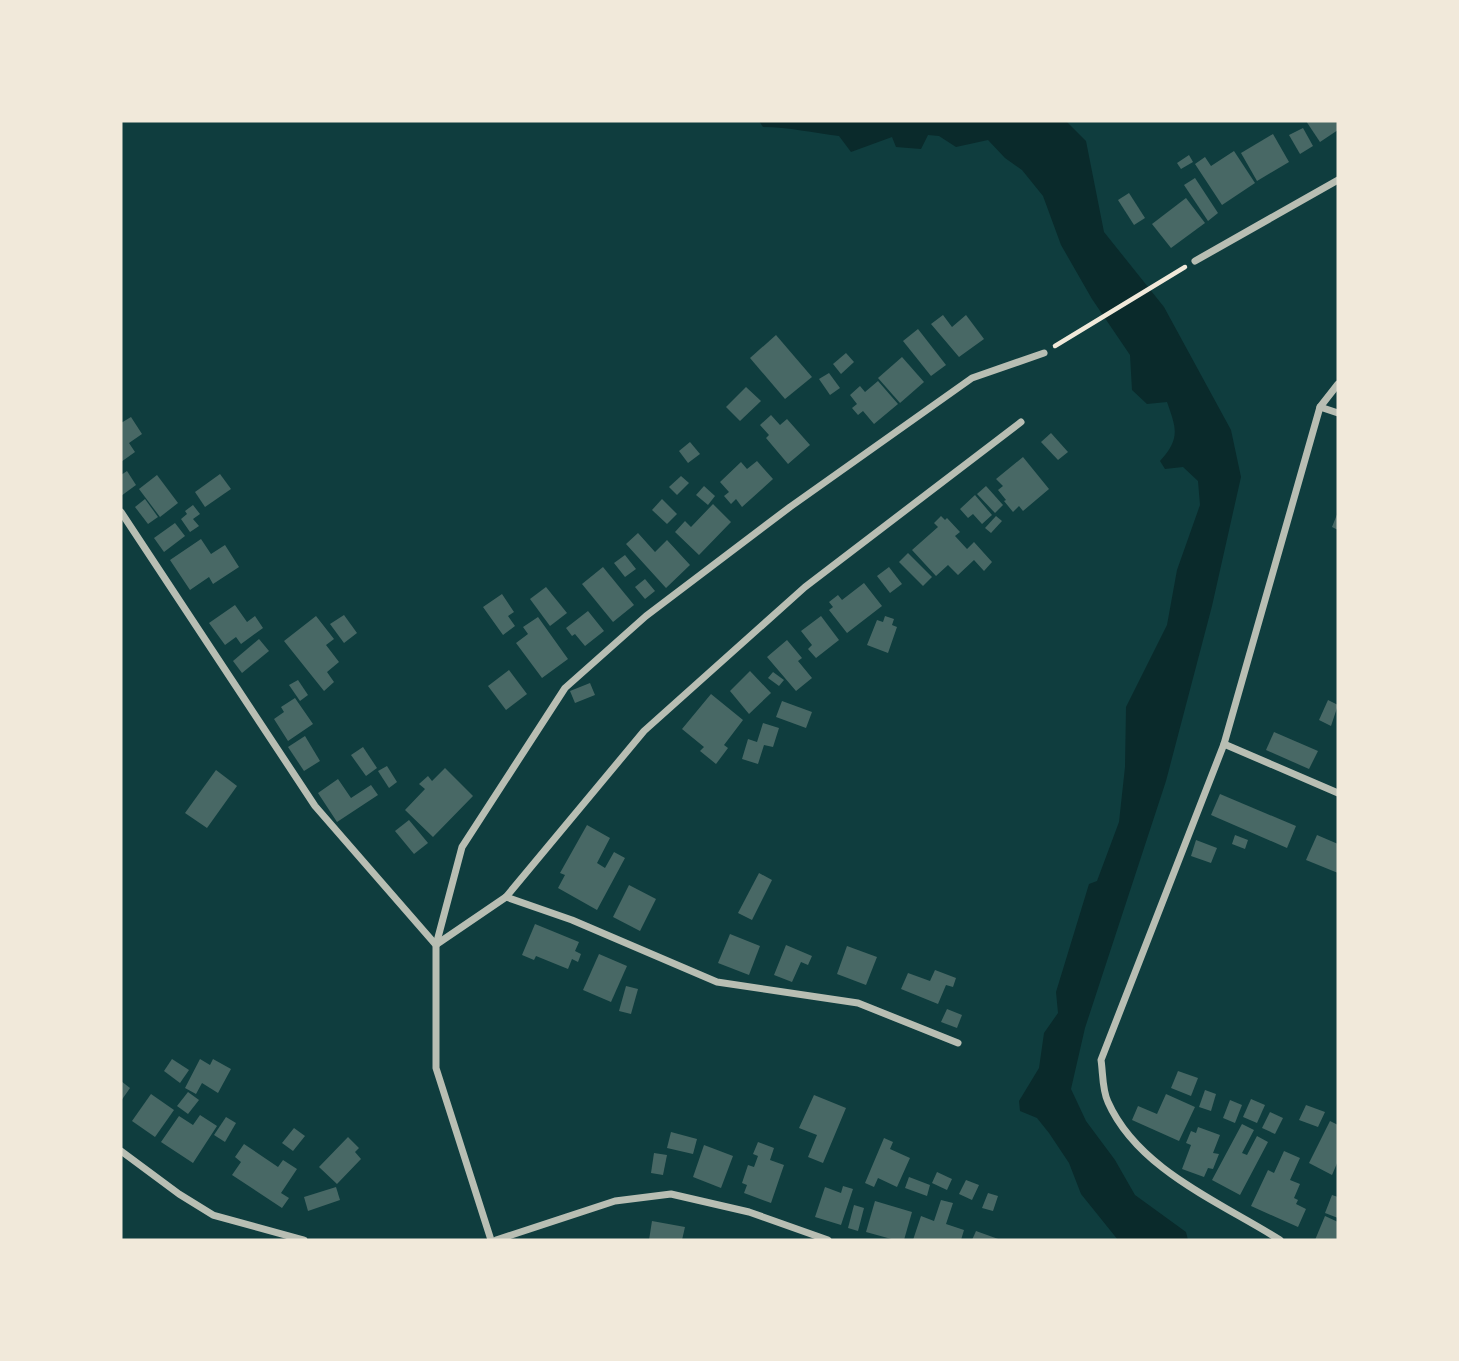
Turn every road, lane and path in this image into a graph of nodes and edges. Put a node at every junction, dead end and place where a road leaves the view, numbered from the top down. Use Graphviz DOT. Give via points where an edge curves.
graph roads {
  1 [pos="1338,180"];
  2 [pos="1195,261"];
  3 [pos="1044,353"];
  4 [pos="1338,384"];
  5 [pos="1320,407"];
  6 [pos="1338,413"];
  7 [pos="1021,422"];
  8 [pos="121,512"];
  9 [pos="1224,744"];
  10 [pos="1338,793"];
  11 [pos="506,897"];
  12 [pos="436,945"];
  13 [pos="958,1043"];
  14 [pos="121,1151"];
  15 [pos="304,1240"];
  16 [pos="493,1240"];
  17 [pos="828,1240"];
  18 [pos="1280,1240"];
  1 -- 2 [label="street"];
  2 -- 3 [label="path"];
  3 -- 12 [label="street" via="972,378 646,616 565,688 462,847"];
  4 -- 5 [label="street"];
  5 -- 6 [label="street"];
  5 -- 9 [label="street"];
  7 -- 11 [label="street" via="806,587 644,731"];
  8 -- 12 [label="street" via="315,806"];
  9 -- 10 [label="street"];
  9 -- 18 [label="street" via="1101,1060 1107,1100 1130,1137 1173,1176"];
  11 -- 12 [label="street"];
  11 -- 13 [label="street" via="717,982 858,1003"];
  12 -- 16 [label="street" via="436,1068"];
  14 -- 15 [label="street" via="213,1215"];
  16 -- 17 [label="street" via="615,1201 671,1194 748,1212"];
}
